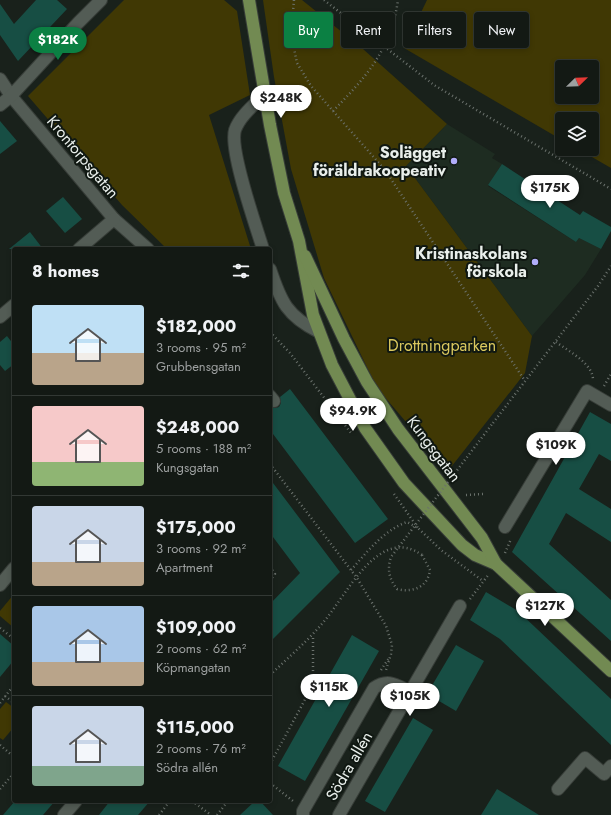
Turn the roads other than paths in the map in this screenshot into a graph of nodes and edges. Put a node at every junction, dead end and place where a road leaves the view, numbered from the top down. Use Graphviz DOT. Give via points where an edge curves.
graph roads {
  1 [pos="101,0"];
  2 [pos="249,0"];
  3 [pos="0,79"];
  4 [pos="264,95"];
  5 [pos="11,96"];
  6 [pos="0,105"];
  7 [pos="114,219"];
  8 [pos="299,241"];
  9 [pos="81,247"];
  10 [pos="146,247"];
  11 [pos="262,247"];
  12 [pos="272,274"];
  13 [pos="12,307"];
  14 [pos="0,317"];
  15 [pos="319,332"];
  16 [pos="611,405"];
  17 [pos="505,528"];
  18 [pos="496,564"];
  19 [pos="12,570"];
  20 [pos="0,585"];
  21 [pos="460,606"];
  22 [pos="611,671"];
  23 [pos="411,692"];
  24 [pos="611,766"];
  25 [pos="558,789"];
  26 [pos="74,803"];
  27 [pos="303,812"];
  28 [pos="64,815"];
  29 [pos="339,815"];
  1 -- 5 [label="street"];
  2 -- 4 [label="main road, Kungsgatan"];
  3 -- 5 [label="street, Krontorpsgatan"];
  4 -- 8 [label="main road, Kungsgatan" via="284,193"];
  4 -- 11 [label="street" via="244,114 235,131 235,150"];
  5 -- 6 [label="street"];
  5 -- 7 [label="street, Krontorpsgatan"];
  7 -- 9 [label="street"];
  7 -- 10 [label="street, Krontorpsgatan"];
  8 -- 15 [label="main road, Kungsgatan" via="306,284"];
  8 -- 18 [label="main road, Kungsgatan" via="344,339 367,382 398,429 482,538"];
  12 -- 15 [label="street" via="286,309 304,324"];
  13 -- 14 [label="street"];
  15 -- 18 [label="main road, Kungsgatan" via="332,365 365,428 404,483 462,545"];
  16 -- 17 [label="street" via="587,391"];
  18 -- 22 [label="main road, Kungsgatan"];
  19 -- 20 [label="street"];
  21 -- 23 [label="street, Södra allén"];
  23 -- 27 [label="street, Södra allén" via="382,682 374,688"];
  23 -- 29 [label="street, Södra allén"];
  24 -- 25 [label="street" via="604,774 585,758"];
  26 -- 28 [label="street"];
}
